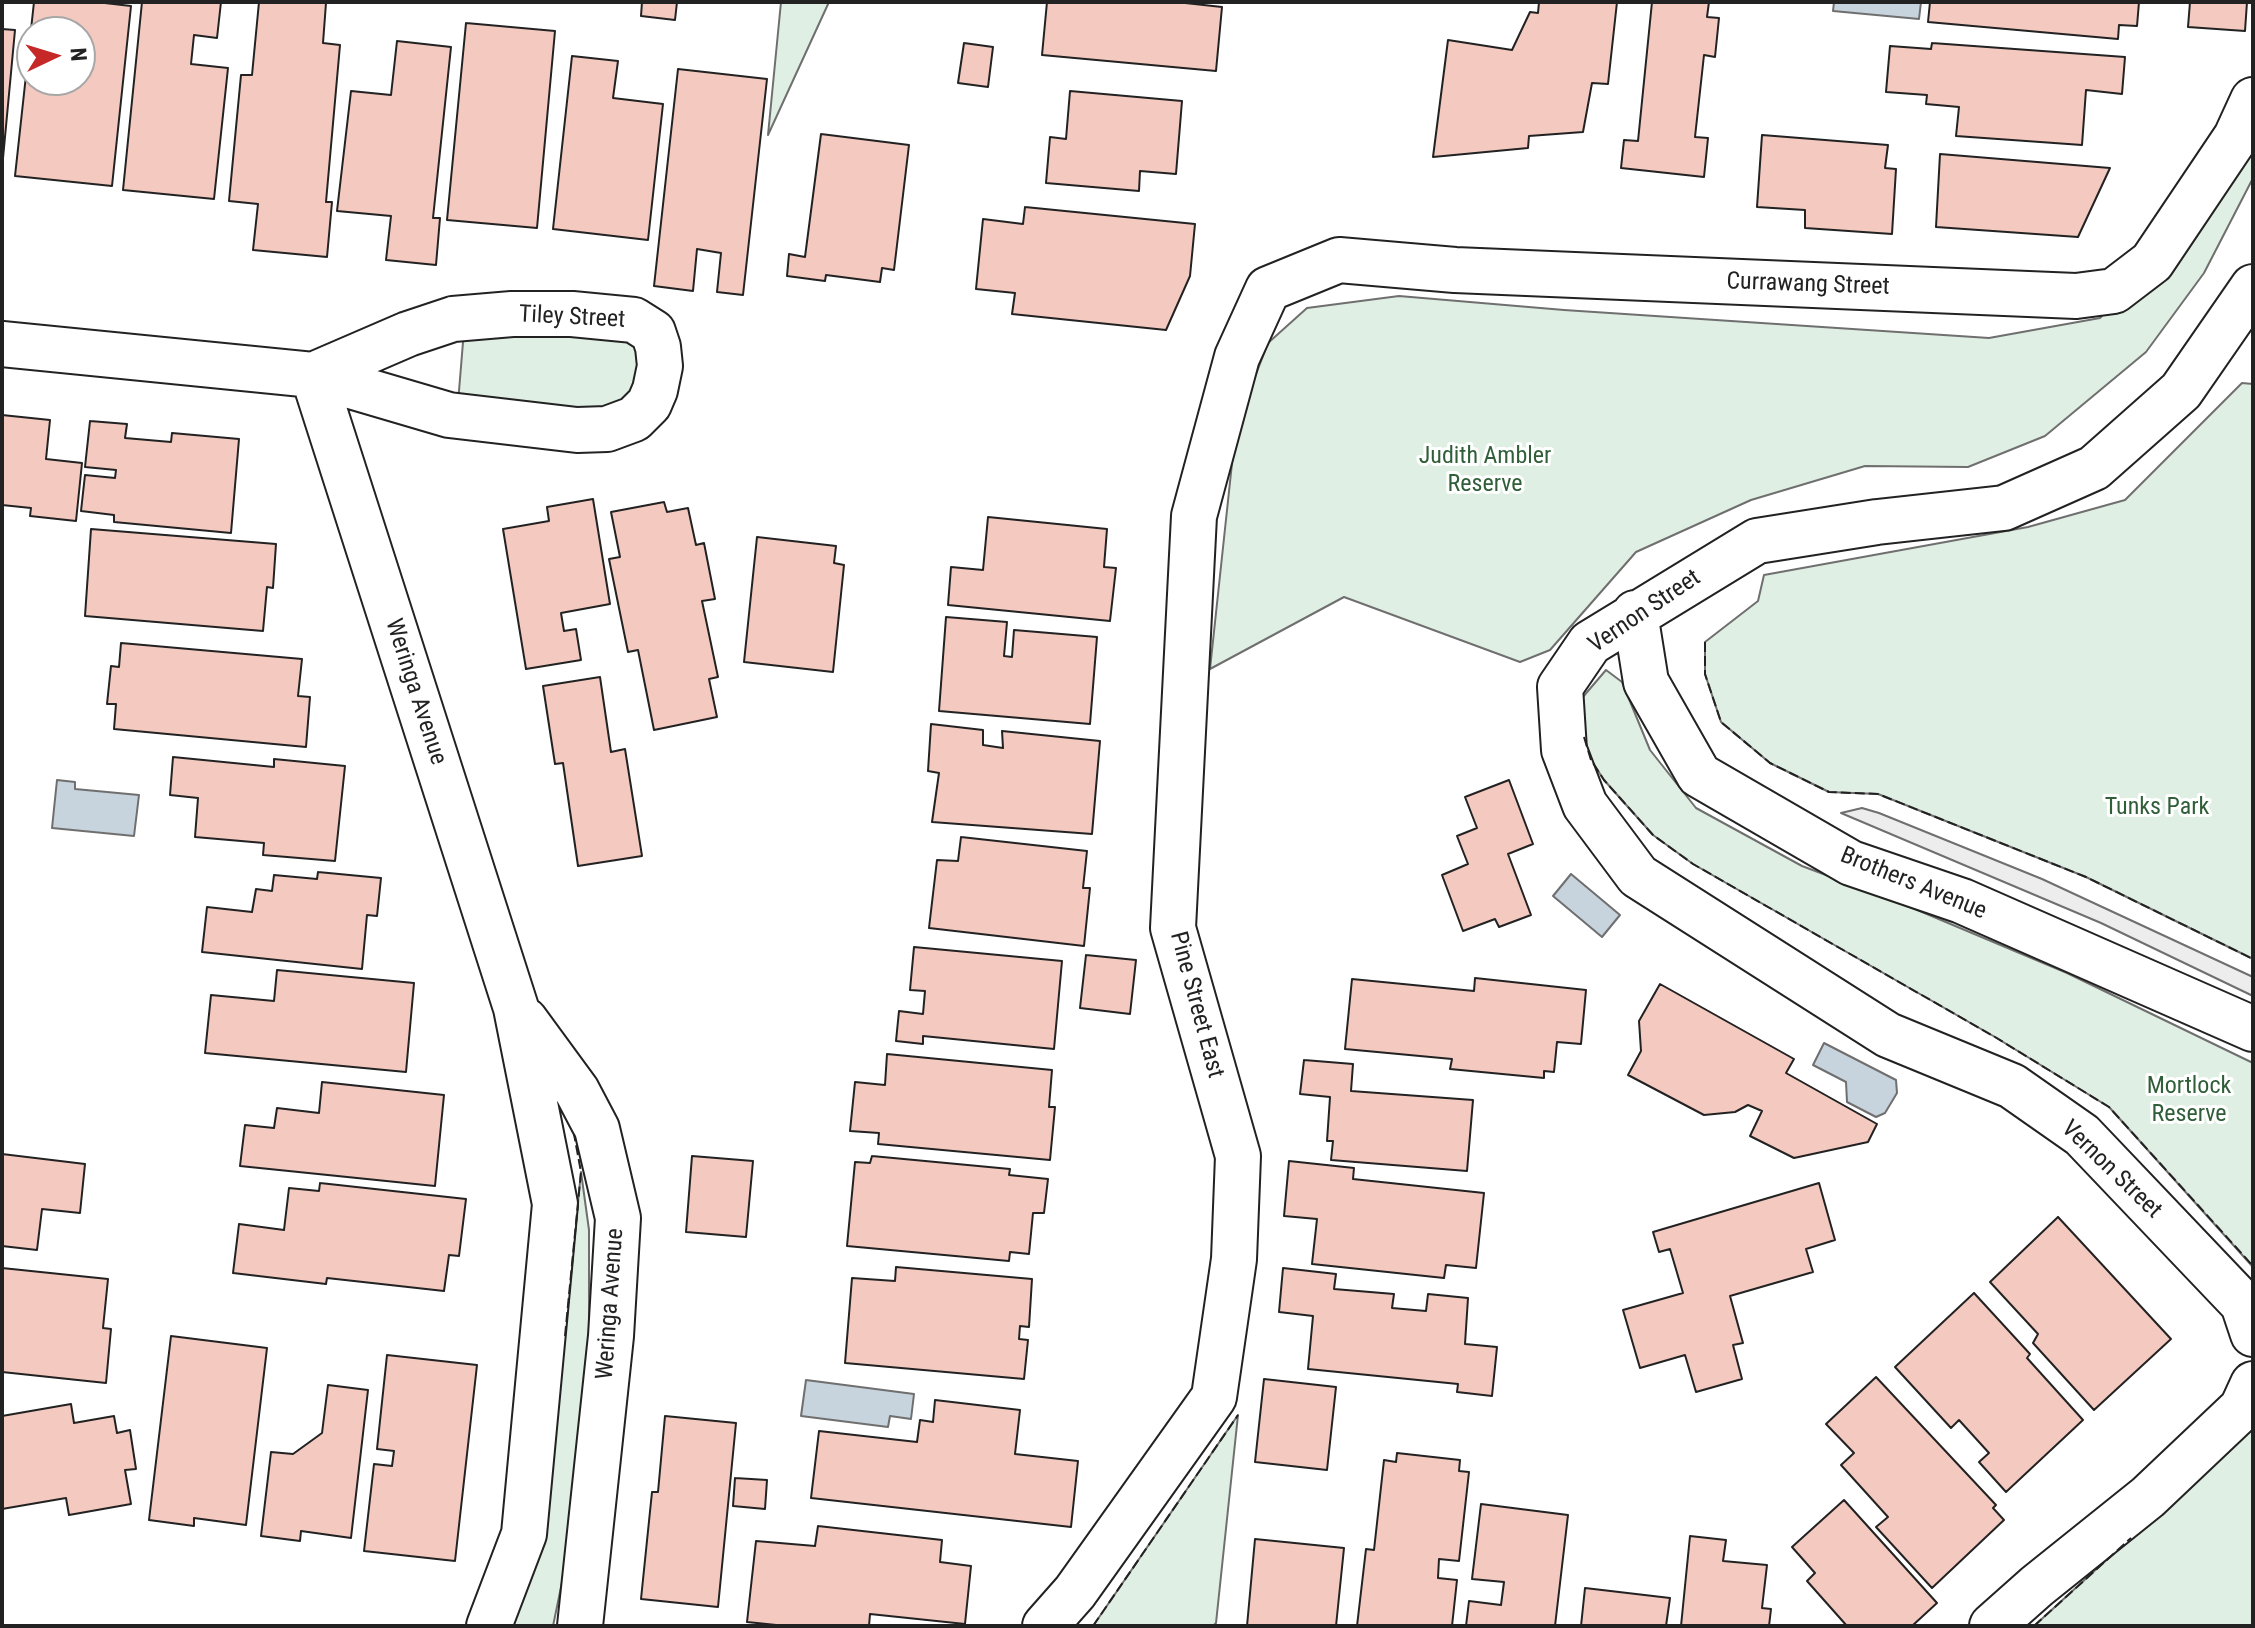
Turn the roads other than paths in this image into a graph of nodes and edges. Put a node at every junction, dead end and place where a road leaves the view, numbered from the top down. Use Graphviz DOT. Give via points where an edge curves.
graph roads {
  1 [pos="2253,100"];
  2 [pos="2253,287"];
  3 [pos="1268,289"];
  4 [pos="2,344"];
  5 [pos="313,375"];
  6 [pos="1635,613"];
  7 [pos="516,1008"];
  8 [pos="2253,1029"];
  9 [pos="2253,1334"];
  10 [pos="2253,1384"];
  11 [pos="489,1626"];
  12 [pos="580,1626"];
  13 [pos="1045,1626"];
  14 [pos="1992,1626"];
  1 -- 3 [label="street, Currawang Street" via="2236,137 2152,262 2114,291 2044,295 1455,270 1339,260"];
  2 -- 6 [label="street, Vernon Street" via="2181,391 2094,468 2004,508 1757,541"];
  3 -- 13 [label="street, Pine Street East" via="1237,357 1194,516 1173,928 1238,1156 1234,1259 1214,1397"];
  4 -- 5 [label="street, Tiley Street"];
  5 -- 5 [label="street, Tiley Street" via="453,319 512,314 634,320 653,332 660,366 649,404 634,419 607,429 577,430 449,415"];
  5 -- 7 [label="street, Weringa Avenue"];
  6 -- 8 [label="street, Brothers Avenue" via="1646,682 1699,775 1851,863 1962,901"];
  6 -- 9 [label="street, Vernon Street" via="1590,643 1560,687 1564,750 1585,805 1638,876 1888,1035 2012,1086 2082,1135 2243,1304"];
  7 -- 11 [label="street, Weringa Avenue" via="555,1204 524,1534"];
  7 -- 12 [label="street, Weringa Avenue" via="577,1091 597,1129 618,1218"];
  10 -- 14 [label="street" via="2242,1408 2148,1497"];
}
